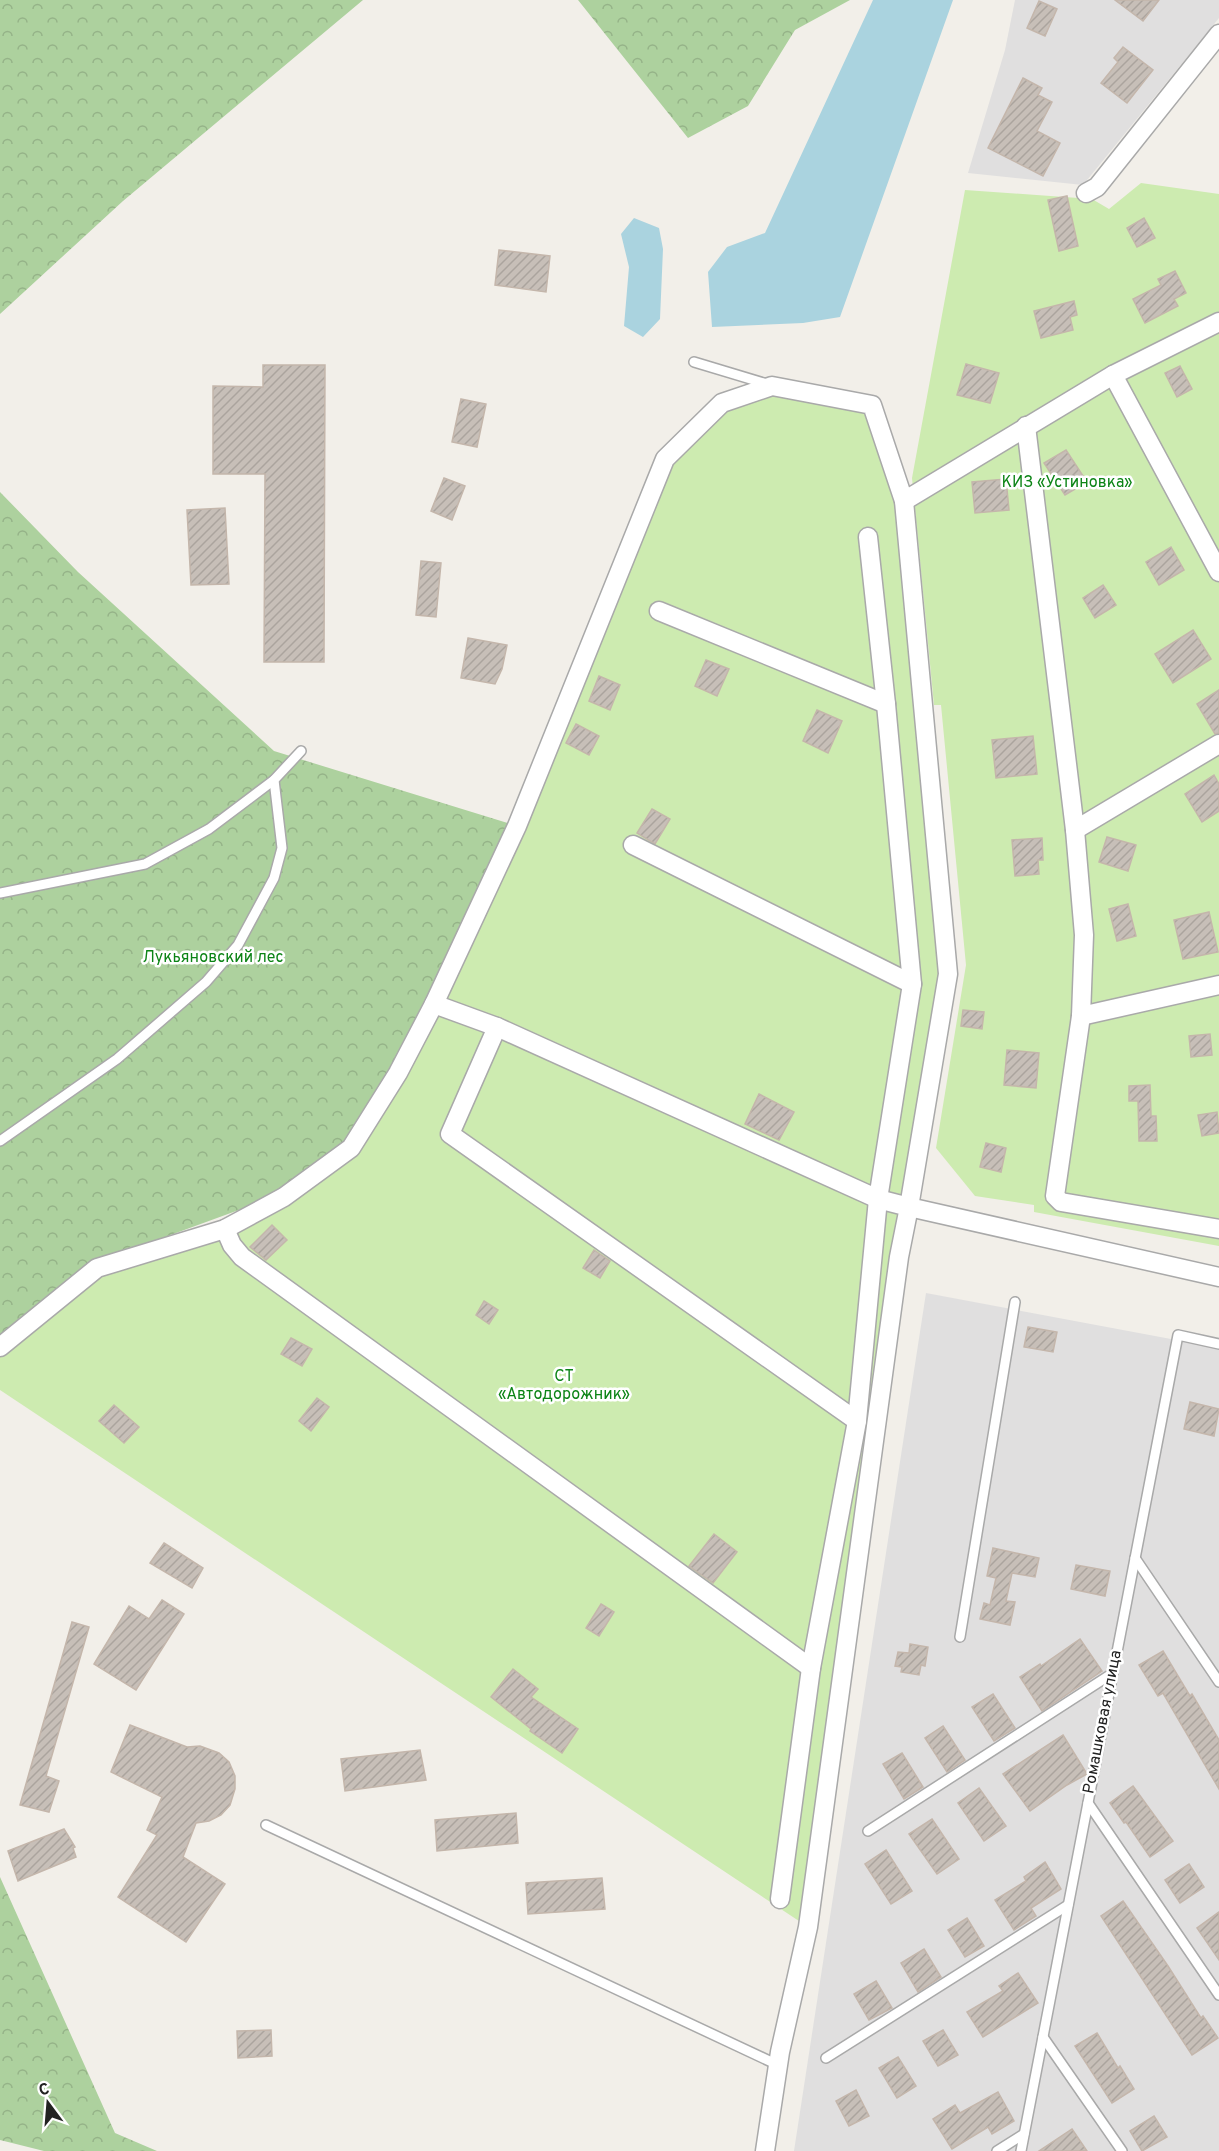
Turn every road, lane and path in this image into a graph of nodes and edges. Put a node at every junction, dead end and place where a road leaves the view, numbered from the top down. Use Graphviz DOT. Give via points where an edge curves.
graph roads {
  1 [pos="1219,34"];
  2 [pos="1086,193"];
  3 [pos="1219,322"];
  4 [pos="694,362"];
  5 [pos="1113,375"];
  6 [pos="772,386"];
  7 [pos="1026,426"];
  8 [pos="903,501"];
  9 [pos="868,537"];
  10 [pos="1219,572"];
  11 [pos="659,611"];
  12 [pos="886,704"];
  13 [pos="1219,744"];
  14 [pos="301,751"];
  15 [pos="274,780"];
  16 [pos="1075,830"];
  17 [pos="633,845"];
  18 [pos="0,894"];
  19 [pos="912,984"];
  20 [pos="1219,986"];
  21 [pos="434,1004"];
  22 [pos="1081,1016"];
  23 [pos="497,1027"];
  24 [pos="0,1142"];
  25 [pos="878,1199"];
  26 [pos="909,1207"];
  27 [pos="225,1229"];
  28 [pos="1219,1229"];
  29 [pos="1219,1276"];
  30 [pos="1015,1302"];
  31 [pos="1219,1344"];
  32 [pos="0,1347"];
  33 [pos="857,1421"];
  34 [pos="1135,1558"];
  35 [pos="960,1637"];
  36 [pos="811,1668"];
  37 [pos="1113,1673"];
  38 [pos="1219,1682"];
  39 [pos="1088,1803"];
  40 [pos="266,1825"];
  41 [pos="868,1831"];
  42 [pos="780,1899"];
  43 [pos="1068,1905"];
  44 [pos="1219,1995"];
  45 [pos="1043,2037"];
  46 [pos="826,2058"];
  47 [pos="778,2065"];
  48 [pos="1024,2134"];
  49 [pos="765,2151"];
  50 [pos="998,2151"];
  51 [pos="1021,2151"];
  52 [pos="1122,2151"];
  1 -- 2 [label="street" via="1097,188"];
  3 -- 5 [label="street"];
  4 -- 6 [label="lane"];
  5 -- 7 [label="street"];
  5 -- 10 [label="street"];
  6 -- 8 [label="street" via="872,405"];
  6 -- 21 [label="street" via="722,404 665,459 517,826"];
  7 -- 8 [label="street"];
  7 -- 16 [label="street"];
  8 -- 26 [label="street" via="948,974"];
  9 -- 12 [label="street"];
  11 -- 12 [label="street"];
  12 -- 19 [label="street"];
  13 -- 16 [label="street"];
  14 -- 15 [label="lane"];
  15 -- 18 [label="lane" via="208,829 145,864"];
  15 -- 24 [label="lane" via="282,848 274,878 238,945 206,982 117,1059"];
  16 -- 22 [label="street" via="1084,935"];
  17 -- 19 [label="street"];
  19 -- 25 [label="street"];
  20 -- 22 [label="street"];
  21 -- 23 [label="street"];
  21 -- 27 [label="street" via="398,1073 351,1148 284,1197"];
  22 -- 28 [label="street" via="1055,1197 1061,1202"];
  23 -- 25 [label="street"];
  23 -- 33 [label="street" via="450,1134"];
  25 -- 26 [label="street"];
  25 -- 33 [label="street"];
  26 -- 29 [label="street"];
  26 -- 47 [label="street" via="897,1268 808,1927"];
  27 -- 32 [label="street" via="96,1268"];
  27 -- 36 [label="street" via="242,1257"];
  30 -- 35 [label="lane"];
  31 -- 34 [label="lane, Ромашковая улица" via="1178,1335"];
  33 -- 36 [label="street"];
  34 -- 37 [label="lane, Ромашковая улица"];
  34 -- 38 [label="lane"];
  36 -- 42 [label="street"];
  37 -- 39 [label="lane, Ромашковая улица"];
  37 -- 41 [label="lane"];
  39 -- 43 [label="lane, Ромашковая улица"];
  39 -- 44 [label="lane"];
  40 -- 47 [label="lane"];
  43 -- 45 [label="lane, Ромашковая улица"];
  43 -- 46 [label="lane"];
  45 -- 48 [label="lane, Ромашковая улица"];
  45 -- 52 [label="lane"];
  47 -- 49 [label="street"];
  48 -- 50 [label="lane"];
  48 -- 51 [label="lane, Ромашковая улица"];
}
